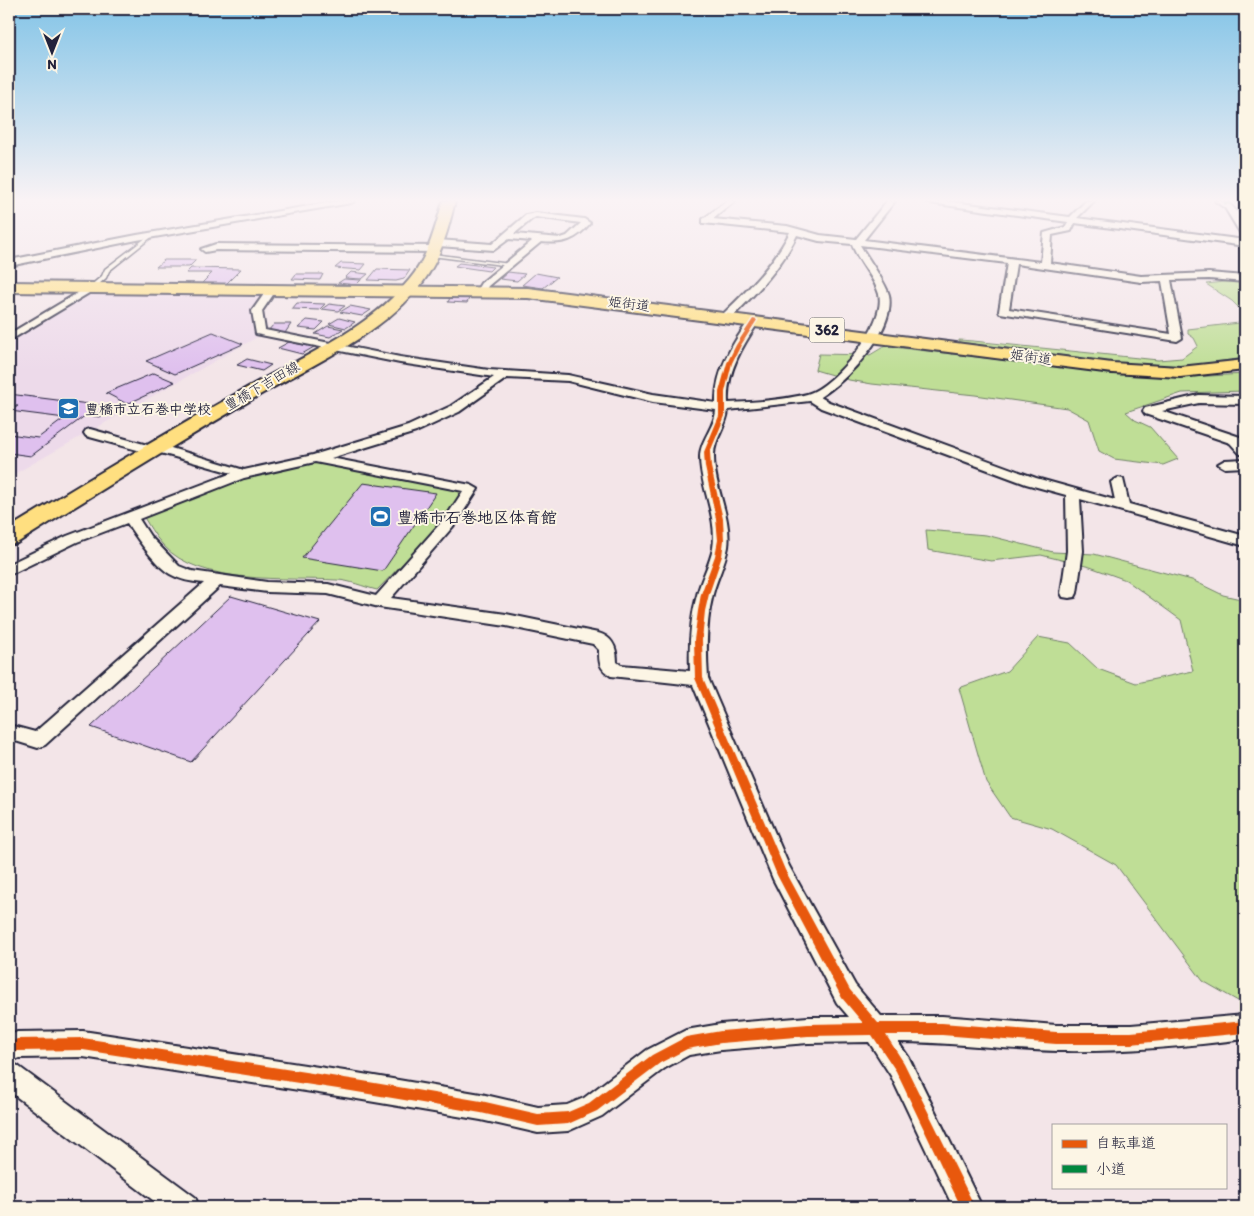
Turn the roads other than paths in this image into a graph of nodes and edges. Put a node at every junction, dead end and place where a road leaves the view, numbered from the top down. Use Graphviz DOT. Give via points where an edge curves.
graph roads {
  1 [pos="32,258"];
  2 [pos="123,258"];
  3 [pos="430,258"];
  4 [pos="476,258"];
  5 [pos="518,258"];
  6 [pos="779,258"];
  7 [pos="865,258"];
  8 [pos="989,258"];
  9 [pos="1046,258"];
  10 [pos="1012,261"];
  11 [pos="9,263"];
  12 [pos="1045,264"];
  13 [pos="510,265"];
  14 [pos="1166,278"];
  15 [pos="1245,279"];
  16 [pos="9,287"];
  17 [pos="91,288"];
  18 [pos="272,290"];
  19 [pos="408,290"];
  20 [pos="481,291"];
  21 [pos="726,317"];
  22 [pos="755,320"];
  23 [pos="873,336"];
  24 [pos="9,338"];
  25 [pos="332,346"];
  26 [pos="1245,365"];
  27 [pos="505,374"];
  28 [pos="812,397"];
  29 [pos="1245,400"];
  30 [pos="723,407"];
  31 [pos="90,433"];
  32 [pos="154,449"];
  33 [pos="1245,450"];
  34 [pos="316,458"];
  35 [pos="1225,464"];
  36 [pos="1245,464"];
  37 [pos="240,475"];
  38 [pos="1118,482"];
  39 [pos="1073,494"];
  40 [pos="1123,507"];
  41 [pos="130,516"];
  42 [pos="9,538"];
  43 [pos="1245,541"];
  44 [pos="9,570"];
  45 [pos="218,580"];
  46 [pos="1069,593"];
  47 [pos="378,602"];
  48 [pos="699,678"];
  49 [pos="9,732"];
  50 [pos="1245,1027"];
  51 [pos="875,1029"];
  52 [pos="9,1049"];
  53 [pos="9,1075"];
  54 [pos="185,1207"];
  55 [pos="968,1207"];
  1 -- 11 [label="street"];
  2 -- 17 [label="lane"];
  3 -- 19 [label="main road, 豊橋下吉田線"];
  4 -- 13 [label="lane"];
  5 -- 13 [label="street"];
  6 -- 21 [label="street" via="752,292"];
  7 -- 23 [label="street" via="886,302 880,325"];
  8 -- 10 [label="street"];
  9 -- 12 [label="street"];
  10 -- 12 [label="street"];
  10 -- 14 [label="street" via="1004,312 1177,338"];
  12 -- 14 [label="street" via="1141,279"];
  13 -- 20 [label="street"];
  14 -- 15 [label="street" via="1209,276"];
  16 -- 17 [label="highway, 姫街道 / 362"];
  17 -- 18 [label="highway, 姫街道 / 362"];
  17 -- 24 [label="street"];
  18 -- 19 [label="highway, 姫街道 / 362"];
  18 -- 25 [label="street" via="257,311 260,332"];
  19 -- 20 [label="highway, 姫街道 / 362"];
  19 -- 25 [label="main road, 豊橋下吉田線" via="386,312"];
  20 -- 21 [label="highway, 姫街道 / 362" via="565,296"];
  21 -- 22 [label="highway, 姫街道 / 362"];
  22 -- 23 [label="highway, 姫街道 / 362"];
  22 -- 30 [label="street" via="738,344 724,381"];
  23 -- 26 [label="highway, 姫街道 / 362" via="1151,372"];
  23 -- 28 [label="street" via="839,379"];
  25 -- 27 [label="street" via="354,353"];
  25 -- 32 [label="main road, 豊橋下吉田線"];
  27 -- 30 [label="street" via="561,377 653,398"];
  27 -- 34 [label="street" via="455,409 412,429"];
  28 -- 30 [label="street"];
  28 -- 39 [label="street" via="834,408"];
  29 -- 33 [label="street" via="1199,399 1149,411 1223,435 1235,440"];
  30 -- 48 [label="street" via="706,456 721,542 703,602"];
  31 -- 32 [label="street"];
  32 -- 37 [label="street" via="238,471"];
  32 -- 42 [label="main road, 豊橋下吉田線"];
  34 -- 37 [label="street"];
  34 -- 47 [label="street" via="471,489 451,520"];
  35 -- 36 [label="street"];
  37 -- 41 [label="street"];
  38 -- 40 [label="street"];
  39 -- 40 [label="street"];
  39 -- 46 [label="street" via="1074,551"];
  40 -- 43 [label="street"];
  41 -- 44 [label="street" via="72,539"];
  41 -- 45 [label="street" via="145,539 174,570 189,576"];
  45 -- 47 [label="street" via="267,587 328,589"];
  45 -- 49 [label="street" via="38,740"];
  47 -- 48 [label="street" via="506,620 598,639 608,648 608,665 616,671"];
  48 -- 51 [label="street" via="781,872 846,994"];
  50 -- 51 [label="street" via="1130,1038 1056,1038 942,1029"];
  51 -- 52 [label="street" via="808,1030 686,1043 656,1059 593,1107 568,1118 538,1120 481,1107 83,1044 17,1045"];
  51 -- 55 [label="street" via="900,1067"];
  53 -- 54 [label="street"];
}
